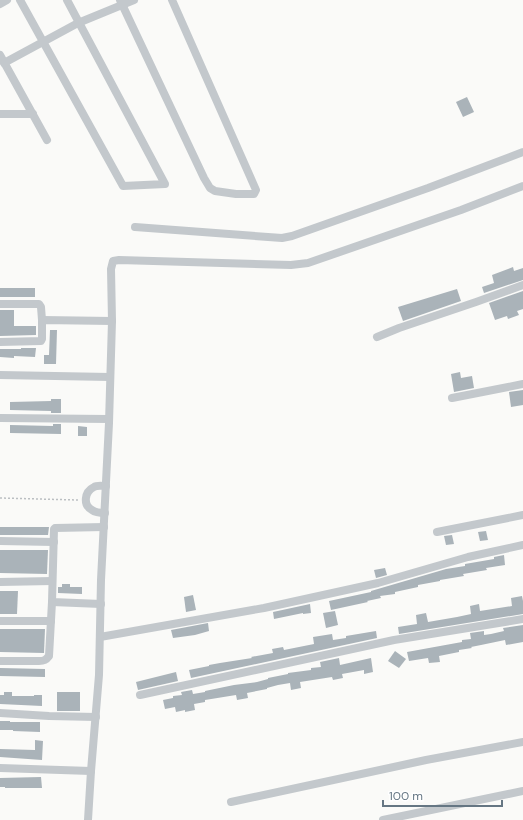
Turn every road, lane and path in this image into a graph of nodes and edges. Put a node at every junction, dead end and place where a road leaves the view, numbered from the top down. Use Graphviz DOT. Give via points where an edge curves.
graph roads {
  1 [pos="7,0"];
  2 [pos="20,0"];
  3 [pos="67,0"];
  4 [pos="134,0"];
  5 [pos="172,0"];
  6 [pos="121,3"];
  7 [pos="0,4"];
  8 [pos="78,23"];
  9 [pos="43,42"];
  10 [pos="0,55"];
  11 [pos="4,63"];
  12 [pos="0,114"];
  13 [pos="33,114"];
  14 [pos="47,140"];
  15 [pos="523,152"];
  16 [pos="523,186"];
  17 [pos="135,227"];
  18 [pos="523,285"];
  19 [pos="0,304"];
  20 [pos="42,320"];
  21 [pos="112,321"];
  22 [pos="377,337"];
  23 [pos="0,342"];
  24 [pos="0,375"];
  25 [pos="110,377"];
  26 [pos="523,384"];
  27 [pos="452,398"];
  28 [pos="0,418"];
  29 [pos="109,419"];
  30 [pos="106,486"];
  31 [pos="0,498"];
  32 [pos="86,500"];
  33 [pos="105,513"];
  34 [pos="523,515"];
  35 [pos="104,527"];
  36 [pos="436,532"];
  37 [pos="0,541"];
  38 [pos="54,542"];
  39 [pos="523,545"];
  40 [pos="52,581"];
  41 [pos="0,582"];
  42 [pos="52,602"];
  43 [pos="101,604"];
  44 [pos="523,619"];
  45 [pos="51,620"];
  46 [pos="0,621"];
  47 [pos="100,637"];
  48 [pos="0,662"];
  49 [pos="140,695"];
  50 [pos="0,713"];
  51 [pos="96,717"];
  52 [pos="523,742"];
  53 [pos="0,768"];
  54 [pos="91,771"];
  55 [pos="523,791"];
  56 [pos="231,802"];
  57 [pos="88,820"];
  58 [pos="383,820"];
  1 -- 7 [label="street"];
  2 -- 9 [label="street"];
  3 -- 8 [label="street"];
  4 -- 6 [label="street"];
  5 -- 6 [label="street" via="256,190 254,194 217,192 210,188"];
  6 -- 8 [label="street"];
  8 -- 9 [label="street"];
  8 -- 9 [label="street" via="165,184 123,186"];
  9 -- 11 [label="street"];
  10 -- 11 [label="street"];
  11 -- 13 [label="street"];
  12 -- 13 [label="street"];
  13 -- 14 [label="street"];
  15 -- 17 [label="street" via="282,238"];
  16 -- 21 [label="street" via="308,263 291,265 115,261 110,269"];
  18 -- 22 [label="street"];
  19 -- 20 [label="street" via="39,304"];
  20 -- 21 [label="street"];
  20 -- 23 [label="street" via="41,341"];
  21 -- 25 [label="street"];
  24 -- 25 [label="street"];
  25 -- 29 [label="street"];
  26 -- 27 [label="street"];
  28 -- 29 [label="street"];
  29 -- 30 [label="street"];
  30 -- 32 [label="street" via="93,488 87,493"];
  30 -- 33 [label="street"];
  31 -- 32 [label="path"];
  32 -- 33 [label="street" via="91,510"];
  33 -- 35 [label="street"];
  34 -- 36 [label="street"];
  35 -- 38 [label="street" via="55,528"];
  35 -- 43 [label="street"];
  37 -- 38 [label="street"];
  38 -- 40 [label="street"];
  39 -- 47 [label="street" via="330,594"];
  40 -- 41 [label="street"];
  40 -- 42 [label="street"];
  42 -- 43 [label="street"];
  42 -- 45 [label="street"];
  43 -- 47 [label="street"];
  44 -- 49 [label="street" via="394,640"];
  45 -- 46 [label="street"];
  45 -- 48 [label="street" via="49,656 46,660"];
  47 -- 51 [label="street"];
  50 -- 51 [label="street"];
  51 -- 54 [label="street"];
  52 -- 56 [label="street"];
  53 -- 54 [label="street"];
  54 -- 57 [label="street"];
  55 -- 58 [label="street"];
}
